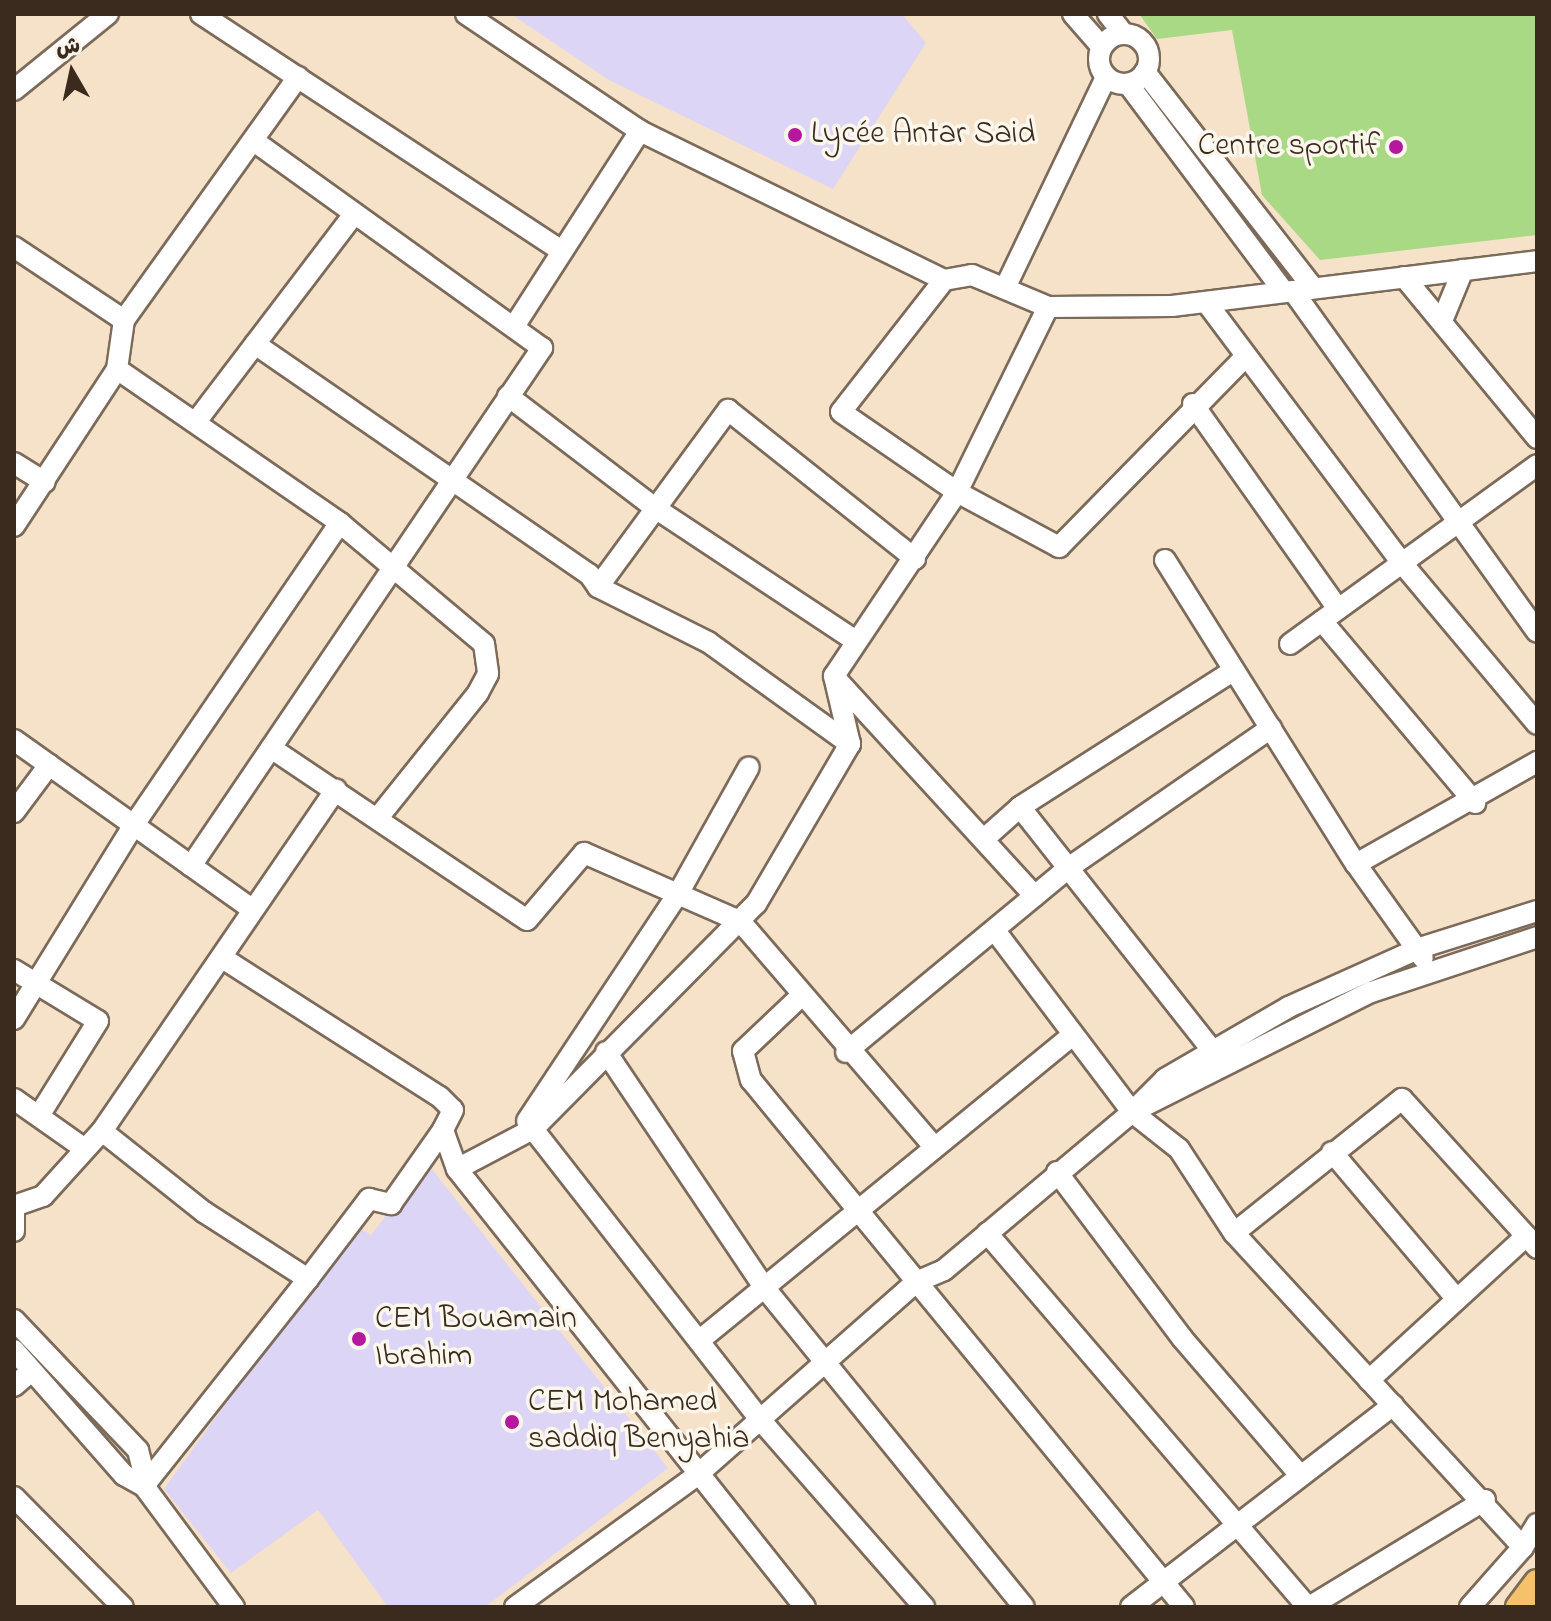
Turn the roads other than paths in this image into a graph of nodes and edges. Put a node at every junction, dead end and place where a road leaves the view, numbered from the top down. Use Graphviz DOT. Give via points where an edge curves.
graph roads {
  1 [pos="108,14"];
  2 [pos="202,14"];
  3 [pos="466,14"];
  4 [pos="1073,14"];
  5 [pos="1108,14"];
  6 [pos="1123,33"];
  7 [pos="1101,46"];
  8 [pos="1145,72"];
  9 [pos="298,77"];
  10 [pos="1106,77"];
  11 [pos="1128,84"];
  12 [pos="14,90"];
  13 [pos="640,131"];
  14 [pos="254,141"];
  15 [pos="354,214"];
  16 [pos="14,247"];
  17 [pos="560,250"];
  18 [pos="1537,261"];
  19 [pos="1463,270"];
  20 [pos="1404,277"];
  21 [pos="944,280"];
  22 [pos="1005,288"];
  23 [pos="1297,290"];
  24 [pos="1206,302"];
  25 [pos="1048,307"];
  26 [pos="1444,316"];
  27 [pos="124,320"];
  28 [pos="515,325"];
  29 [pos="255,344"];
  30 [pos="1246,356"];
  31 [pos="117,369"];
  32 [pos="508,396"];
  33 [pos="1193,404"];
  34 [pos="198,419"];
  35 [pos="1537,438"];
  36 [pos="14,463"];
  37 [pos="1537,465"];
  38 [pos="45,482"];
  39 [pos="453,482"];
  40 [pos="957,492"];
  41 [pos="655,508"];
  42 [pos="340,523"];
  43 [pos="1456,523"];
  44 [pos="14,526"];
  45 [pos="915,559"];
  46 [pos="1165,560"];
  47 [pos="1402,563"];
  48 [pos="392,571"];
  49 [pos="598,587"];
  50 [pos="1330,615"];
  51 [pos="1537,632"];
  52 [pos="853,639"];
  53 [pos="1290,644"];
  54 [pos="1231,672"];
  55 [pos="834,676"];
  56 [pos="1537,724"];
  57 [pos="1271,728"];
  58 [pos="14,740"];
  59 [pos="850,744"];
  60 [pos="271,748"];
  61 [pos="1537,762"];
  62 [pos="49,765"];
  63 [pos="749,767"];
  64 [pos="336,789"];
  65 [pos="1475,803"];
  66 [pos="1020,807"];
  67 [pos="14,812"];
  68 [pos="378,818"];
  69 [pos="133,826"];
  70 [pos="984,839"];
  71 [pos="1356,864"];
  72 [pos="191,866"];
  73 [pos="1071,866"];
  74 [pos="678,894"];
  75 [pos="1035,896"];
  76 [pos="252,909"];
  77 [pos="1537,911"];
  78 [pos="740,921"];
  79 [pos="996,932"];
  80 [pos="1537,937"];
  81 [pos="1420,948"];
  82 [pos="224,959"];
  83 [pos="14,970"];
  84 [pos="1429,973"];
  85 [pos="35,982"];
  86 [pos="801,996"];
  87 [pos="14,1019"];
  88 [pos="1073,1035"];
  89 [pos="1214,1048"];
  90 [pos="606,1052"];
  91 [pos="846,1052"];
  92 [pos="1224,1071"];
  93 [pos="14,1099"];
  94 [pos="1132,1112"];
  95 [pos="40,1114"];
  96 [pos="443,1130"];
  97 [pos="102,1131"];
  98 [pos="524,1134"];
  99 [pos="933,1145"];
  100 [pos="85,1149"];
  101 [pos="1332,1152"];
  102 [pos="457,1169"];
  103 [pos="1057,1172"];
  104 [pos="14,1206"];
  105 [pos="858,1206"];
  106 [pos="14,1231"];
  107 [pos="987,1233"];
  108 [pos="1234,1233"];
  109 [pos="1532,1242"];
  110 [pos="308,1279"];
  111 [pos="916,1282"];
  112 [pos="764,1287"];
  113 [pos="1455,1297"];
  114 [pos="14,1320"];
  115 [pos="700,1340"];
  116 [pos="14,1350"];
  117 [pos="825,1359"];
  118 [pos="31,1371"];
  119 [pos="1369,1380"];
  120 [pos="14,1386"];
  121 [pos="1393,1405"];
  122 [pos="757,1416"];
  123 [pos="1299,1474"];
  124 [pos="696,1476"];
  125 [pos="145,1484"];
  126 [pos="14,1497"];
  127 [pos="1485,1500"];
  128 [pos="1235,1523"];
  129 [pos="1537,1524"];
  130 [pos="1523,1547"];
  131 [pos="1160,1581"];
  132 [pos="1537,1582"];
  133 [pos="123,1607"];
  134 [pos="234,1607"];
  135 [pos="515,1607"];
  136 [pos="805,1607"];
  137 [pos="924,1607"];
  138 [pos="1024,1607"];
  139 [pos="1131,1607"];
  140 [pos="1184,1607"];
  141 [pos="1308,1607"];
  142 [pos="1470,1607"];
  143 [pos="1518,1607"];
  1 -- 12 [label="street"];
  2 -- 9 [label="street"];
  3 -- 13 [label="street"];
  4 -- 7 [label="street"];
  5 -- 6 [label="street"];
  6 -- 7 [label="street"];
  6 -- 8 [label="street" via="1146,46"];
  7 -- 10 [label="street"];
  8 -- 11 [label="street"];
  8 -- 23 [label="street"];
  9 -- 14 [label="street"];
  9 -- 17 [label="street"];
  10 -- 11 [label="street"];
  10 -- 22 [label="street"];
  11 -- 23 [label="street"];
  13 -- 17 [label="street"];
  13 -- 21 [label="street"];
  14 -- 15 [label="street"];
  14 -- 27 [label="street"];
  15 -- 28 [label="street"];
  15 -- 29 [label="street"];
  16 -- 27 [label="street"];
  17 -- 28 [label="street"];
  18 -- 19 [label="street"];
  19 -- 20 [label="street"];
  19 -- 26 [label="street"];
  20 -- 23 [label="street"];
  20 -- 26 [label="street"];
  21 -- 22 [label="street" via="972,275"];
  21 -- 40 [label="street" via="841,412"];
  22 -- 25 [label="street"];
  23 -- 24 [label="street"];
  23 -- 43 [label="street"];
  24 -- 25 [label="street"];
  24 -- 30 [label="street"];
  25 -- 40 [label="street"];
  26 -- 35 [label="street"];
  27 -- 31 [label="street"];
  28 -- 32 [label="street" via="542,348"];
  29 -- 34 [label="street"];
  29 -- 39 [label="street"];
  30 -- 33 [label="street"];
  30 -- 47 [label="street"];
  31 -- 34 [label="street"];
  31 -- 38 [label="street"];
  32 -- 39 [label="street"];
  32 -- 41 [label="street"];
  33 -- 40 [label="street" via="1059,547"];
  33 -- 50 [label="street"];
  34 -- 42 [label="street"];
  36 -- 38 [label="street"];
  37 -- 43 [label="street"];
  38 -- 44 [label="street"];
  39 -- 48 [label="street"];
  39 -- 49 [label="street" via="589,574"];
  40 -- 45 [label="street"];
  41 -- 45 [label="street" via="728,410"];
  41 -- 49 [label="street"];
  41 -- 52 [label="street"];
  42 -- 48 [label="street"];
  42 -- 69 [label="street"];
  43 -- 47 [label="street"];
  43 -- 51 [label="street"];
  45 -- 52 [label="street"];
  46 -- 54 [label="street"];
  47 -- 50 [label="street"];
  47 -- 56 [label="street"];
  48 -- 60 [label="street"];
  48 -- 68 [label="street" via="472,629 484,644 488,674"];
  49 -- 59 [label="street" via="708,642"];
  50 -- 53 [label="street"];
  50 -- 65 [label="street"];
  52 -- 55 [label="street"];
  54 -- 57 [label="street"];
  54 -- 66 [label="street"];
  55 -- 59 [label="street"];
  55 -- 70 [label="street"];
  57 -- 71 [label="street"];
  57 -- 73 [label="street"];
  58 -- 62 [label="street"];
  59 -- 78 [label="street"];
  60 -- 64 [label="street"];
  60 -- 72 [label="street"];
  61 -- 65 [label="street"];
  62 -- 67 [label="street"];
  62 -- 69 [label="street"];
  63 -- 74 [label="street"];
  64 -- 68 [label="street"];
  64 -- 76 [label="street"];
  65 -- 71 [label="street"];
  66 -- 70 [label="street"];
  66 -- 73 [label="street"];
  68 -- 74 [label="street" via="527,920 584,853"];
  69 -- 72 [label="street"];
  69 -- 85 [label="street"];
  70 -- 75 [label="street"];
  71 -- 81 [label="street"];
  72 -- 76 [label="street"];
  73 -- 75 [label="street"];
  73 -- 89 [label="street"];
  74 -- 78 [label="street"];
  74 -- 98 [label="street"];
  75 -- 79 [label="street"];
  76 -- 82 [label="street"];
  77 -- 81 [label="street"];
  78 -- 86 [label="street"];
  78 -- 90 [label="street"];
  79 -- 88 [label="street"];
  79 -- 91 [label="street"];
  80 -- 84 [label="street"];
  81 -- 84 [label="street"];
  81 -- 89 [label="street"];
  82 -- 96 [label="street" via="440,1097 453,1110"];
  82 -- 97 [label="street"];
  83 -- 85 [label="street"];
  84 -- 92 [label="street" via="1371,992"];
  85 -- 87 [label="street"];
  85 -- 95 [label="street" via="98,1021"];
  86 -- 91 [label="street"];
  86 -- 105 [label="street" via="753,1035 743,1064"];
  88 -- 94 [label="street"];
  88 -- 99 [label="street"];
  89 -- 92 [label="street"];
  89 -- 94 [label="street" via="1165,1079"];
  90 -- 98 [label="street"];
  90 -- 112 [label="street"];
  91 -- 99 [label="street"];
  92 -- 94 [label="street"];
  93 -- 95 [label="street"];
  94 -- 103 [label="street"];
  94 -- 108 [label="street" via="1179,1149"];
  95 -- 100 [label="street"];
  96 -- 102 [label="street"];
  96 -- 110 [label="street" via="391,1204 369,1199"];
  97 -- 100 [label="street"];
  97 -- 110 [label="street" via="204,1212"];
  98 -- 102 [label="street"];
  98 -- 115 [label="street"];
  99 -- 105 [label="street"];
  100 -- 104 [label="street" via="43,1196"];
  101 -- 108 [label="street"];
  101 -- 109 [label="street" via="1402,1099"];
  101 -- 113 [label="street"];
  102 -- 124 [label="street"];
  103 -- 107 [label="street"];
  103 -- 123 [label="street" via="1182,1338"];
  104 -- 106 [label="street"];
  105 -- 111 [label="street"];
  105 -- 112 [label="street"];
  107 -- 111 [label="street" via="944,1270"];
  107 -- 128 [label="street"];
  108 -- 119 [label="street"];
  109 -- 113 [label="street"];
  110 -- 125 [label="street"];
  111 -- 117 [label="street"];
  111 -- 131 [label="street"];
  112 -- 115 [label="street"];
  112 -- 117 [label="street"];
  113 -- 119 [label="street"];
  114 -- 125 [label="street" via="138,1450"];
  115 -- 122 [label="street"];
  116 -- 118 [label="street"];
  117 -- 122 [label="street"];
  117 -- 138 [label="street"];
  118 -- 120 [label="street"];
  118 -- 125 [label="street" via="124,1475"];
  119 -- 121 [label="street"];
  121 -- 123 [label="street"];
  121 -- 127 [label="street"];
  122 -- 124 [label="street"];
  122 -- 137 [label="street"];
  123 -- 128 [label="street"];
  124 -- 135 [label="street"];
  124 -- 136 [label="street"];
  125 -- 134 [label="street"];
  126 -- 133 [label="street"];
  127 -- 130 [label="street"];
  127 -- 141 [label="street"];
  128 -- 131 [label="street"];
  128 -- 141 [label="street"];
  129 -- 130 [label="street"];
  130 -- 142 [label="street"];
  131 -- 139 [label="street"];
  131 -- 140 [label="street"];
  132 -- 143 [label="main road"];
}
